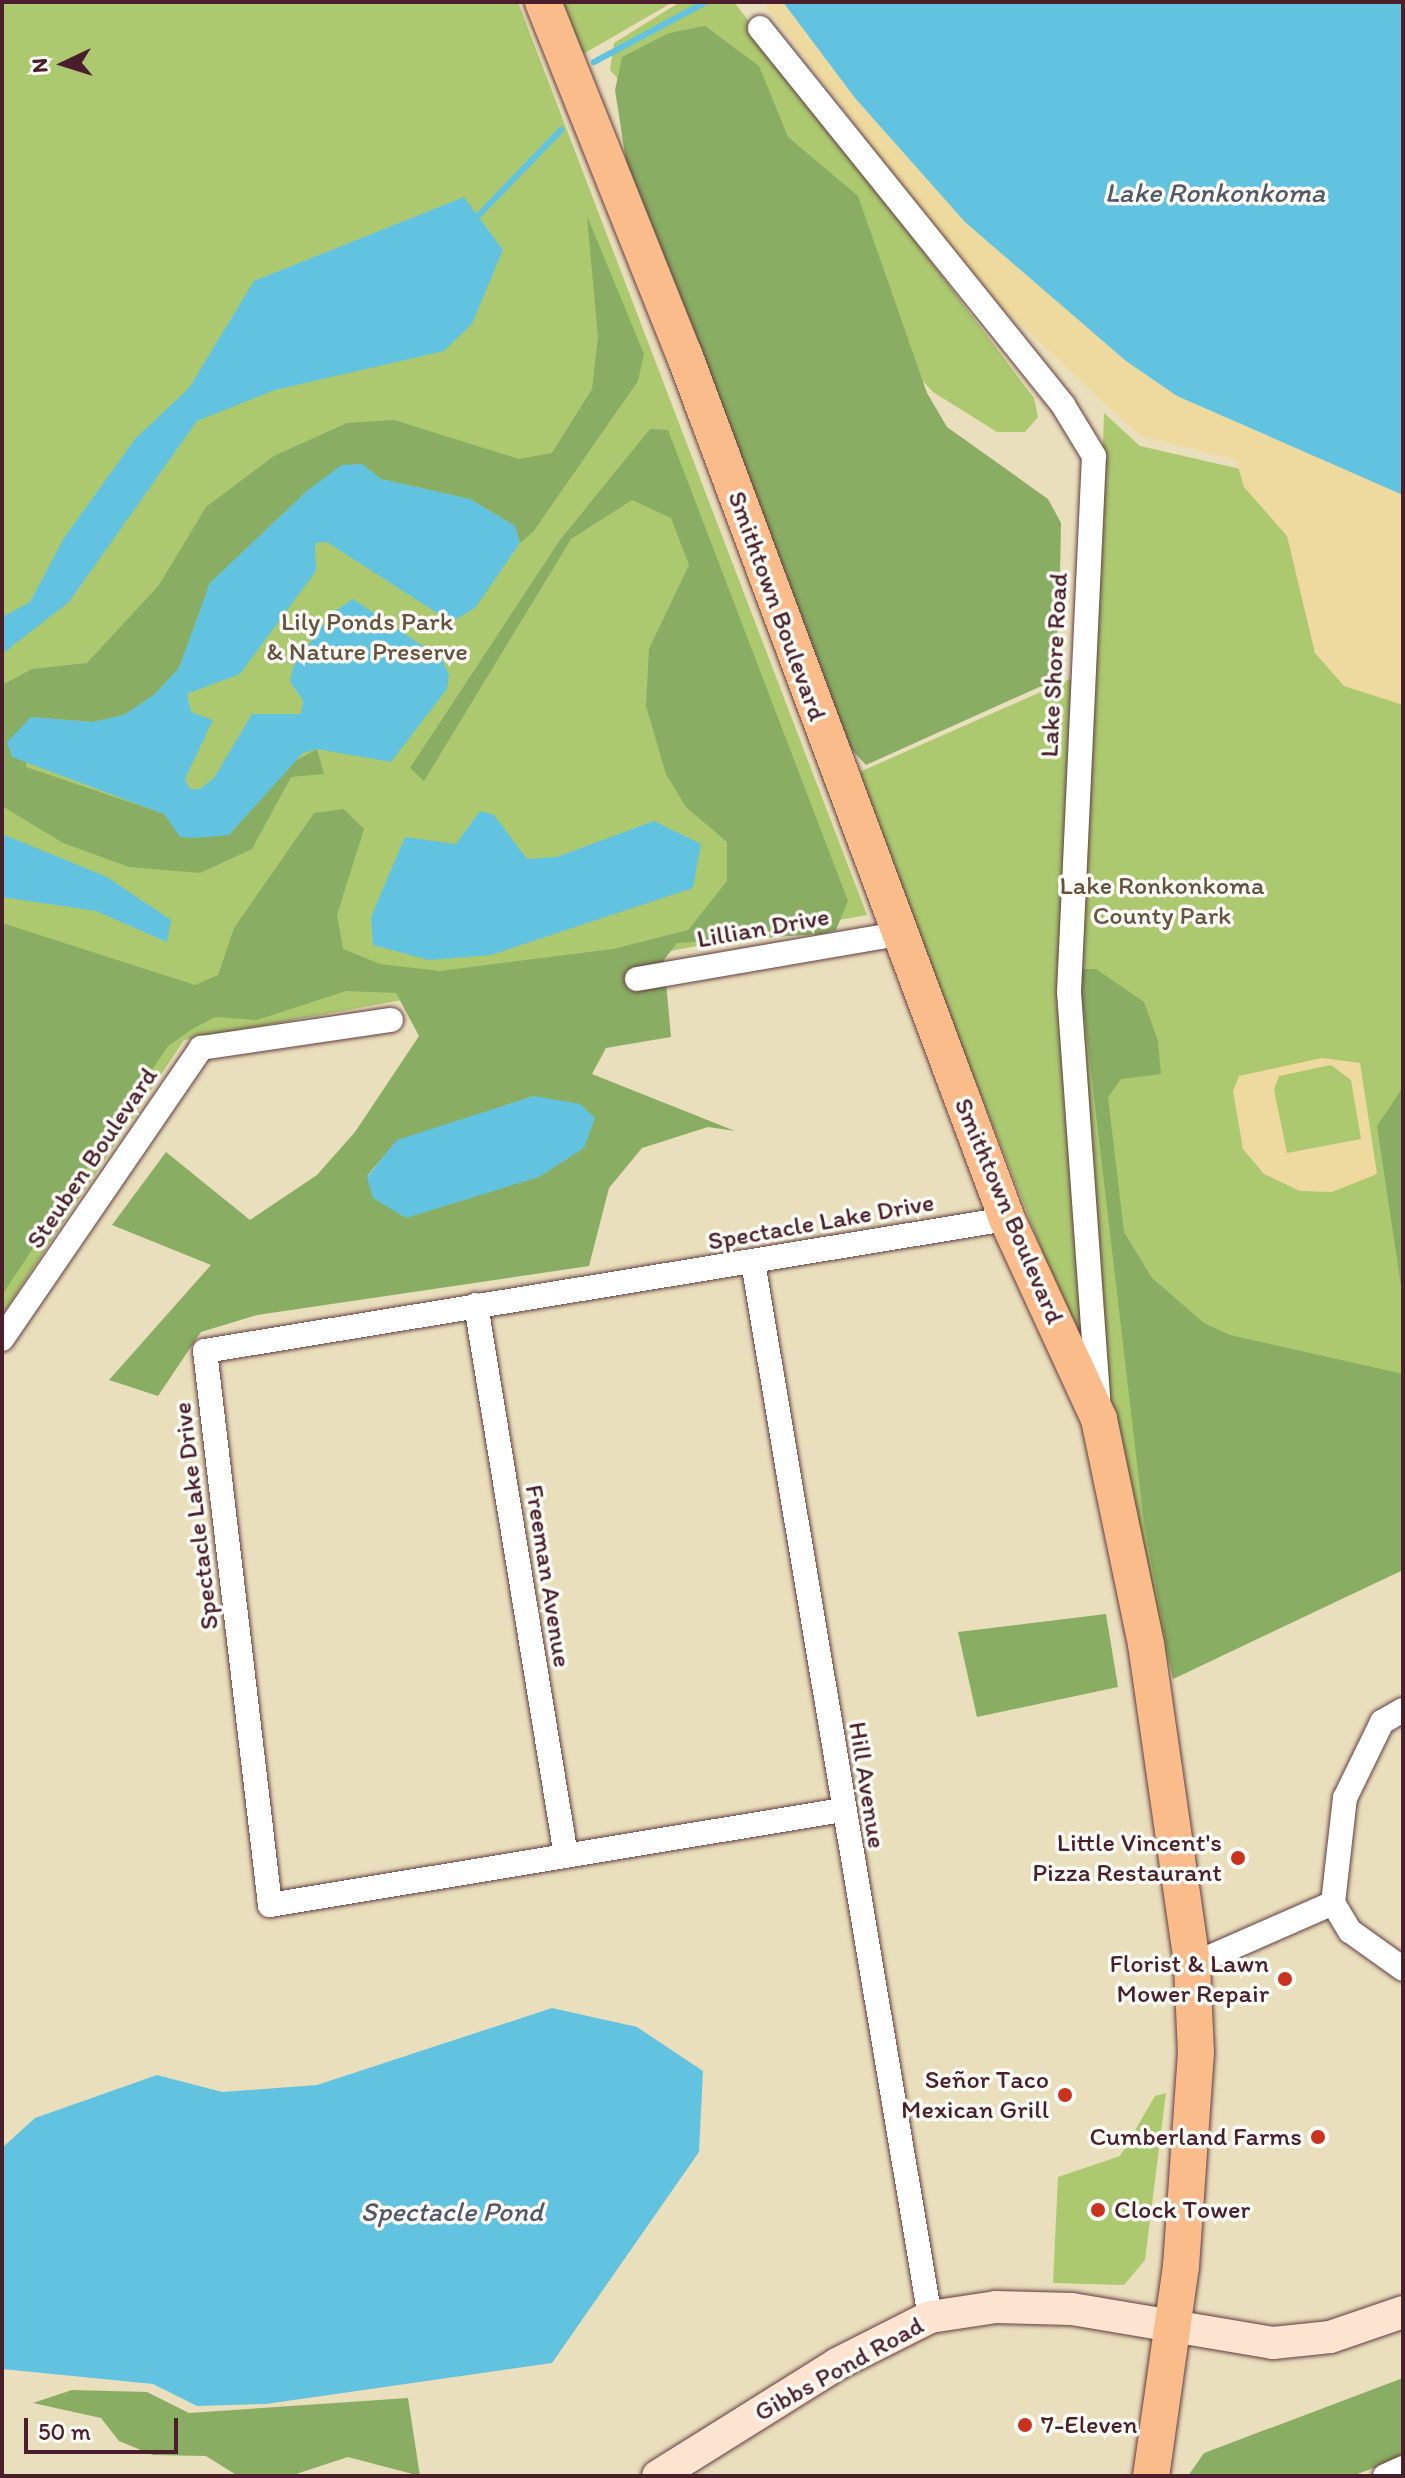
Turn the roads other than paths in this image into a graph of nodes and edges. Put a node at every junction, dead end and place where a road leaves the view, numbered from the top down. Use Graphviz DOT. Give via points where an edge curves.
graph roads {
  1 [pos="543,2"];
  2 [pos="760,28"];
  3 [pos="898,934"];
  4 [pos="637,979"];
  5 [pos="391,1020"];
  6 [pos="1007,1219"];
  7 [pos="753,1262"];
  8 [pos="476,1305"];
  9 [pos="2,1339"];
  10 [pos="1099,1419"];
  11 [pos="1403,1710"];
  12 [pos="842,1810"];
  13 [pos="566,1856"];
  14 [pos="1333,1903"];
  15 [pos="1192,1965"];
  16 [pos="1403,1969"];
  17 [pos="1403,2312"];
  18 [pos="930,2317"];
  19 [pos="1176,2331"];
  20 [pos="1403,2468"];
  21 [pos="658,2476"];
  22 [pos="1151,2476"];
  23 [pos="1385,2476"];
  1 -- 3 [label="main road, Smithtown Boulevard" via="684,354"];
  2 -- 10 [label="street, Lake Shore Road" via="1063,405 1094,456 1069,992"];
  3 -- 4 [label="street, Lillian Drive"];
  3 -- 6 [label="main road, Smithtown Boulevard"];
  5 -- 9 [label="street, Steuben Boulevard" via="201,1048"];
  6 -- 7 [label="street, Spectacle Lake Drive"];
  6 -- 10 [label="main road, Smithtown Boulevard"];
  7 -- 8 [label="street, Spectacle Lake Drive"];
  7 -- 12 [label="street, Hill Avenue"];
  8 -- 13 [label="street, Freeman Avenue"];
  8 -- 13 [label="street, Spectacle Lake Drive" via="205,1351 270,1905"];
  10 -- 15 [label="main road, Smithtown Boulevard" via="1146,1644"];
  11 -- 14 [label="street" via="1382,1722 1345,1798"];
  12 -- 13 [label="street, Spectacle Lake Drive"];
  12 -- 18 [label="street, Hill Avenue"];
  14 -- 15 [label="street"];
  14 -- 16 [label="street" via="1350,1931"];
  15 -- 19 [label="main road, Smithtown Boulevard" via="1196,2052"];
  17 -- 19 [label="street, Gibbs Pond Road" via="1330,2337 1273,2343"];
  18 -- 19 [label="street, Gibbs Pond Road" via="996,2307 1065,2308"];
  18 -- 21 [label="street, Gibbs Pond Road" via="837,2364"];
  19 -- 22 [label="main road, Smithtown Boulevard"];
  20 -- 23 [label="street"];
}
